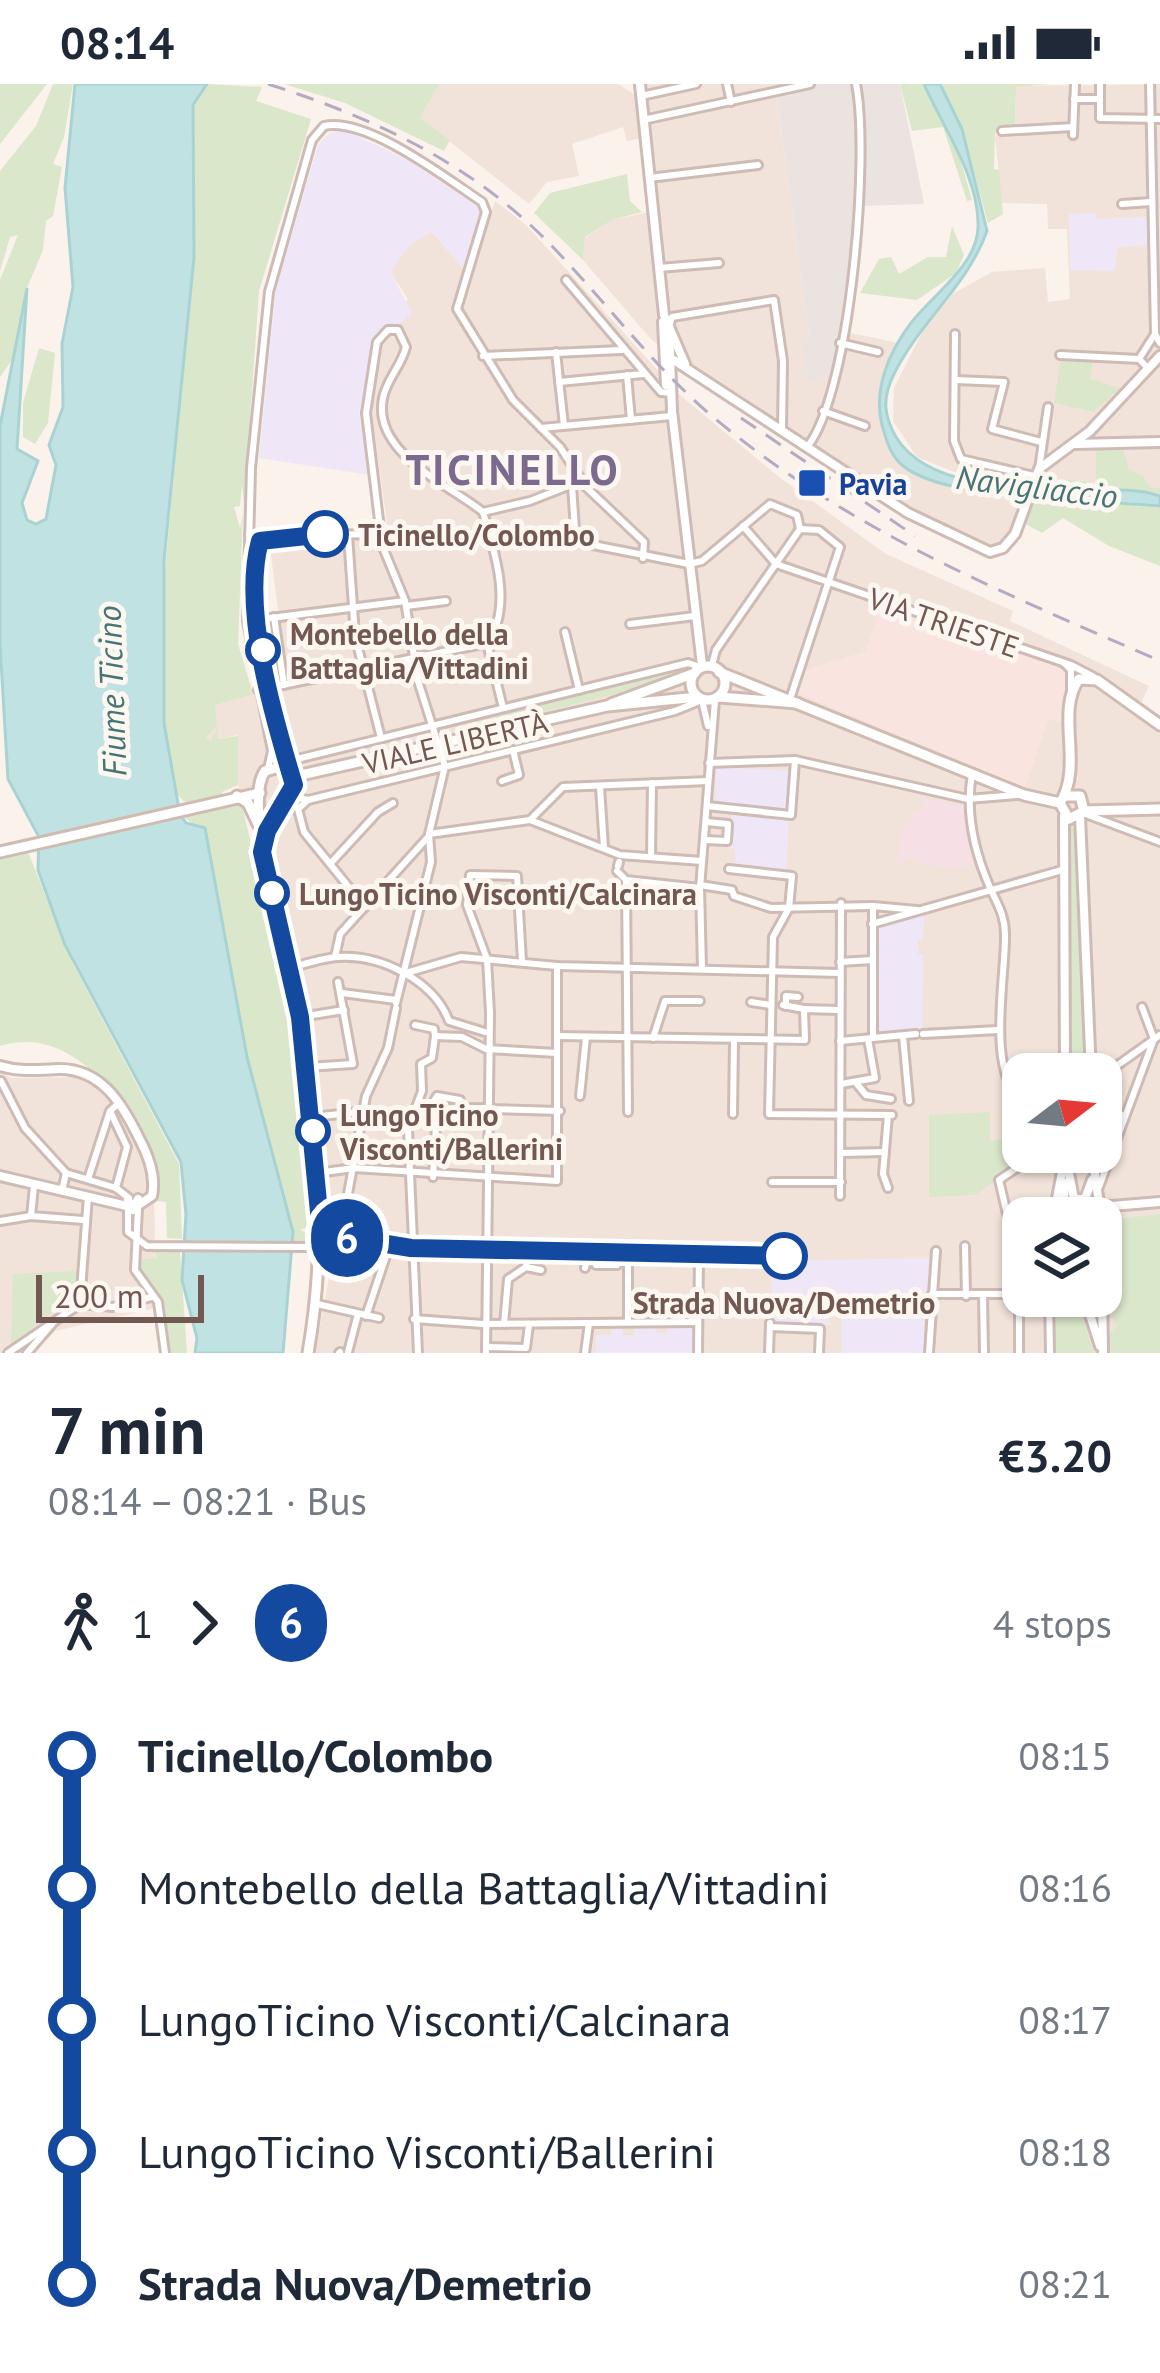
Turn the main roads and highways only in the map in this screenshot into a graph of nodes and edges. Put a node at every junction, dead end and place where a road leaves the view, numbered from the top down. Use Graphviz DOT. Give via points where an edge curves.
graph roads {
  1 [pos="706,668"];
  2 [pos="701,699"];
  3 [pos="717,699"];
  4 [pos="790,700"];
  5 [pos="607,706"];
  6 [pos="1160,725"];
  7 [pos="291,781"];
  8 [pos="257,791"];
  9 [pos="228,796"];
  10 [pos="1062,800"];
  11 [pos="1160,809"];
  12 [pos="1082,814"];
  13 [pos="261,831"];
  14 [pos="4,851"];
  15 [pos="262,852"];
  16 [pos="308,1353"];
  1 -- 2 [label="main road"];
  1 -- 3 [label="main road" via="723,684"];
  1 -- 4 [label="main road"];
  1 -- 5 [label="main road, VIALE LIBERTÀ"];
  2 -- 3 [label="main road"];
  2 -- 5 [label="main road, VIALE LIBERTÀ"];
  3 -- 4 [label="main road"];
  4 -- 10 [label="main road" via="1024,795"];
  5 -- 7 [label="main road, VIALE LIBERTÀ"];
  6 -- 10 [label="main road, VIA TRIESTE" via="1096,680 1079,679 1071,692 1072,775"];
  7 -- 8 [label="main road" via="276,803"];
  7 -- 8 [label="main road" via="268,769"];
  7 -- 15 [label="main road"];
  8 -- 9 [label="main road"];
  8 -- 13 [label="main road"];
  9 -- 13 [label="main road" via="248,802"];
  9 -- 14 [label="main road"];
  10 -- 12 [label="main road" via="1064,816"];
  10 -- 12 [label="main road" via="1080,796"];
  11 -- 12 [label="main road"];
  13 -- 15 [label="main road"];
  15 -- 16 [label="main road" via="300,1017 317,1173 322,1243"];
}
